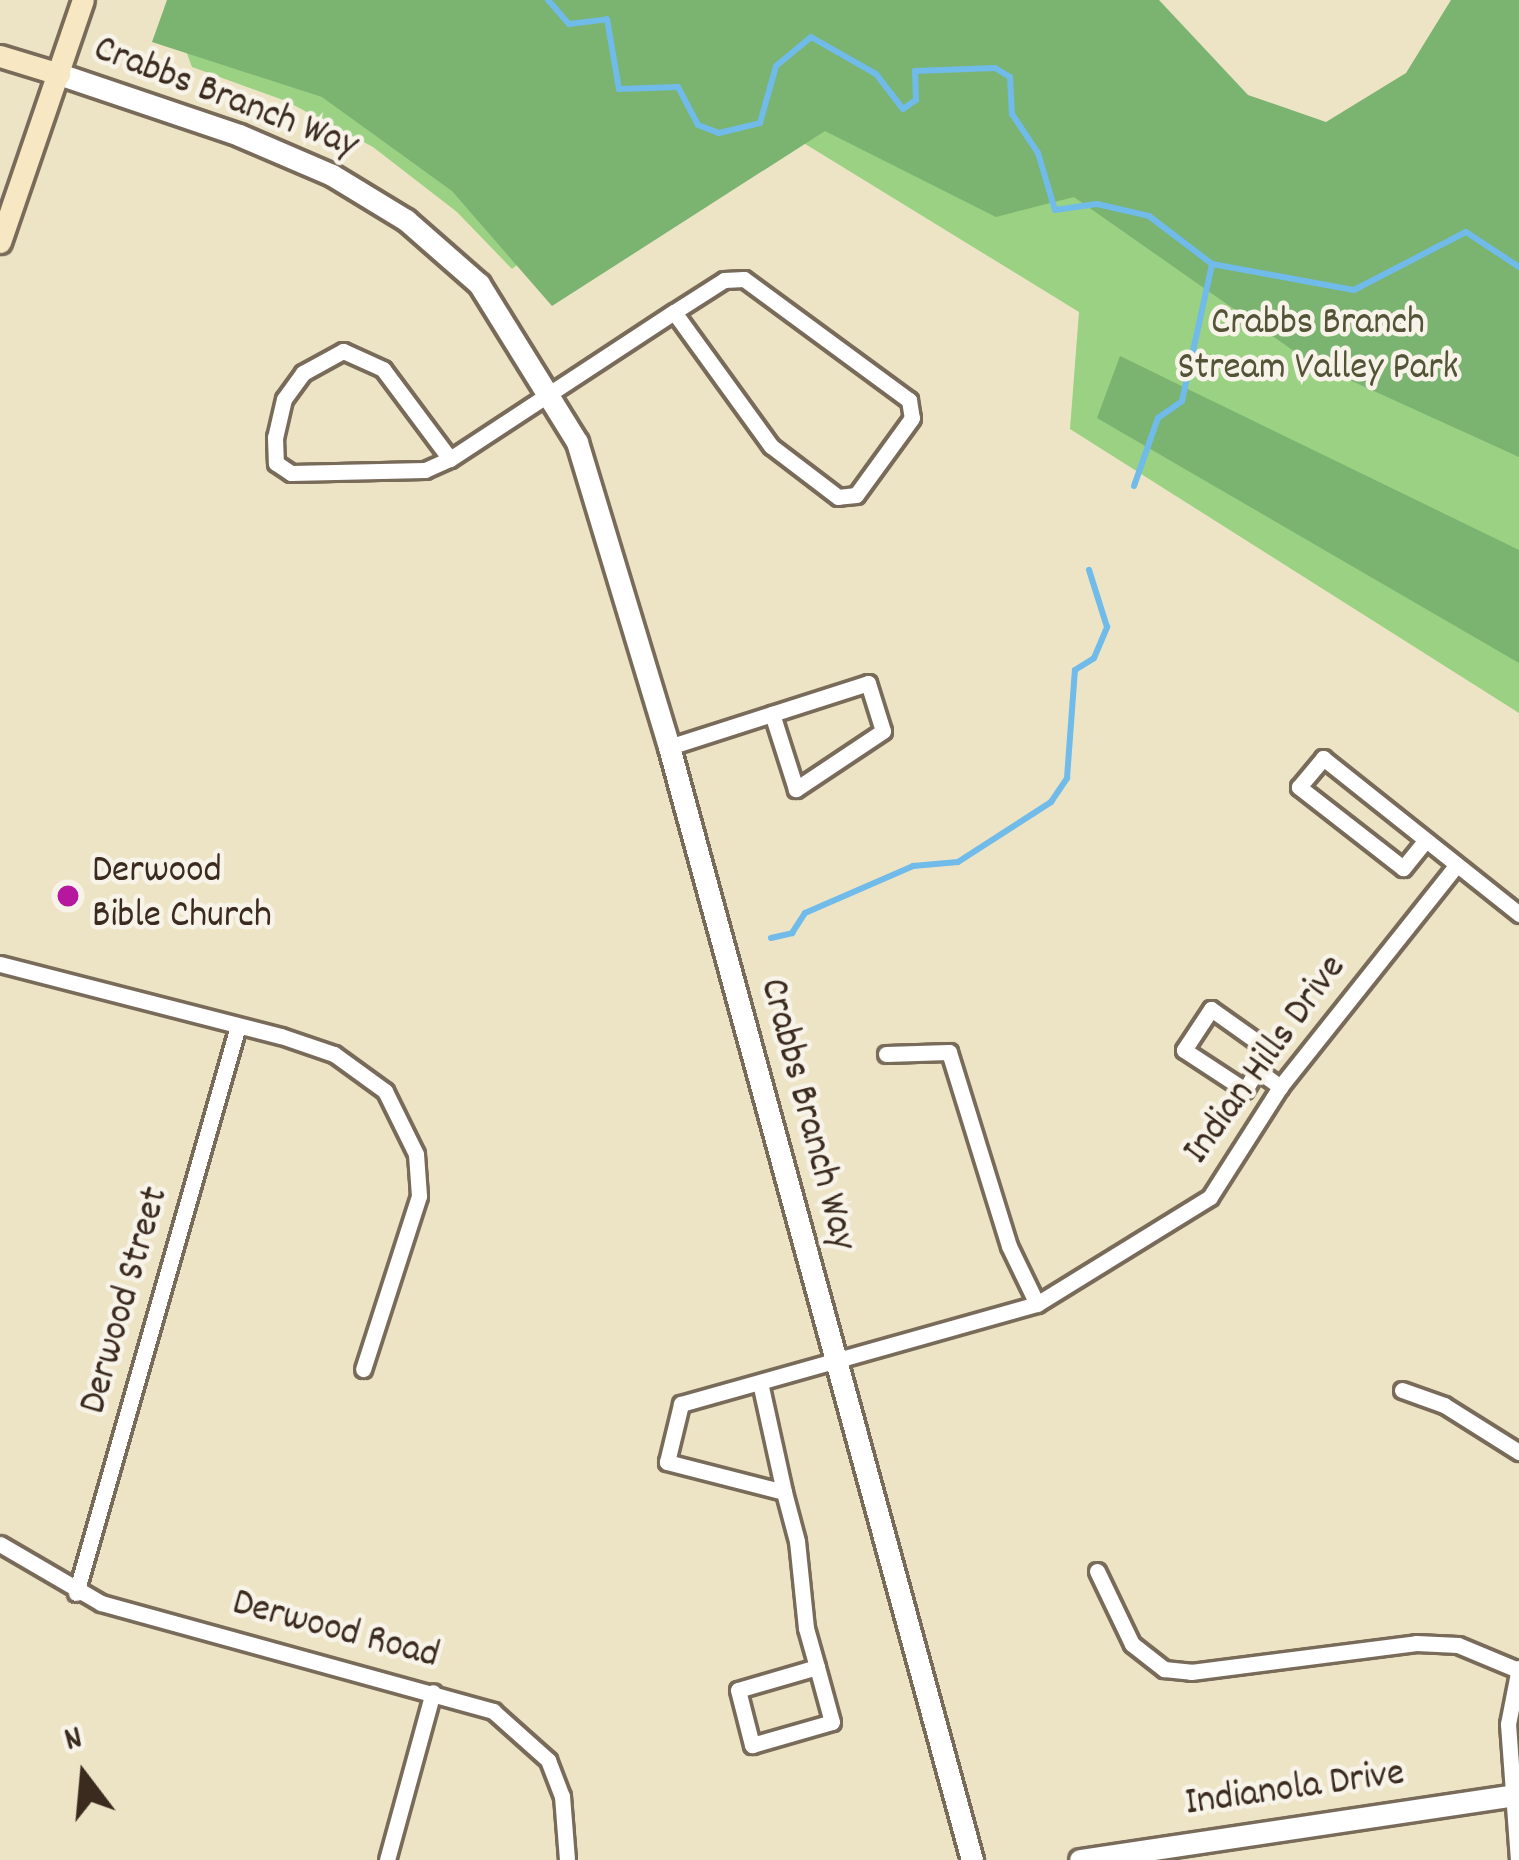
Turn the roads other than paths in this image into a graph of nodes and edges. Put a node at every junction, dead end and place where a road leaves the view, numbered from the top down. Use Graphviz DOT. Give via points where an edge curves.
graph roads {
  1 [pos="83,0"];
  2 [pos="0,56"];
  3 [pos="59,74"];
  4 [pos="0,242"];
  5 [pos="674,312"];
  6 [pos="552,394"];
  7 [pos="450,459"];
  8 [pos="772,714"];
  9 [pos="669,747"];
  10 [pos="1425,841"];
  11 [pos="1456,866"];
  12 [pos="1519,914"];
  13 [pos="0,964"];
  14 [pos="238,1026"];
  15 [pos="886,1054"];
  16 [pos="1257,1070"];
  17 [pos="1280,1087"];
  18 [pos="1037,1304"];
  19 [pos="835,1362"];
  20 [pos="363,1370"];
  21 [pos="760,1387"];
  22 [pos="1402,1390"];
  23 [pos="1519,1452"];
  24 [pos="784,1492"];
  25 [pos="0,1544"];
  26 [pos="1097,1571"];
  27 [pos="76,1593"];
  28 [pos="817,1667"];
  29 [pos="1518,1669"];
  30 [pos="433,1692"];
  31 [pos="1517,1794"];
  32 [pos="387,1860"];
  33 [pos="568,1860"];
  34 [pos="972,1860"];
  35 [pos="1081,1860"];
  36 [pos="1517,1860"];
  1 -- 3 [label="main road"];
  2 -- 3 [label="main road, Crabbs Branch Way"];
  3 -- 4 [label="main road"];
  3 -- 6 [label="street, Crabbs Branch Way" via="258,143 406,220 479,284"];
  5 -- 5 [label="street" via="724,280 744,279 908,400 912,418 856,495 838,497 771,446"];
  5 -- 6 [label="street"];
  6 -- 7 [label="street"];
  6 -- 9 [label="street, Crabbs Branch Way" via="594,490"];
  7 -- 7 [label="street" via="425,470 291,473 276,463 284,399 323,357 366,357 417,408"];
  8 -- 8 [label="street" via="868,682 883,730 796,790"];
  8 -- 9 [label="street"];
  9 -- 19 [label="street, Crabbs Branch Way"];
  10 -- 10 [label="street" via="1323,758 1299,787 1402,868"];
  10 -- 11 [label="street"];
  11 -- 12 [label="street"];
  11 -- 17 [label="street, Indian Hills Drive"];
  13 -- 14 [label="street"];
  14 -- 20 [label="street" via="334,1054 368,1076 398,1111 416,1154 419,1196"];
  14 -- 27 [label="street, Derwood Street"];
  15 -- 18 [label="street" via="949,1052 1009,1246"];
  16 -- 16 [label="street" via="1270,1051 1211,1009 1184,1050 1245,1090"];
  16 -- 17 [label="street"];
  17 -- 18 [label="street, Indian Hills Drive" via="1210,1197"];
  18 -- 19 [label="street, Indian Hills Drive"];
  19 -- 21 [label="street, Indian Hills Drive"];
  19 -- 34 [label="street, Crabbs Branch Way"];
  21 -- 24 [label="street"];
  21 -- 24 [label="street, Indian Hills Drive" via="709,1391 681,1404 667,1462"];
  22 -- 23 [label="street" via="1444,1405"];
  24 -- 28 [label="street"];
  25 -- 27 [label="street, Derwood Road"];
  26 -- 29 [label="street" via="1132,1644 1164,1669 1416,1643 1458,1645"];
  27 -- 30 [label="street, Derwood Road"];
  28 -- 28 [label="street" via="832,1722 752,1745 738,1690"];
  29 -- 31 [label="street" via="1508,1724"];
  30 -- 32 [label="street"];
  30 -- 33 [label="street, Derwood Road" via="493,1712 538,1745 562,1796"];
  31 -- 35 [label="street, Indianola Drive"];
  31 -- 36 [label="street"];
}
